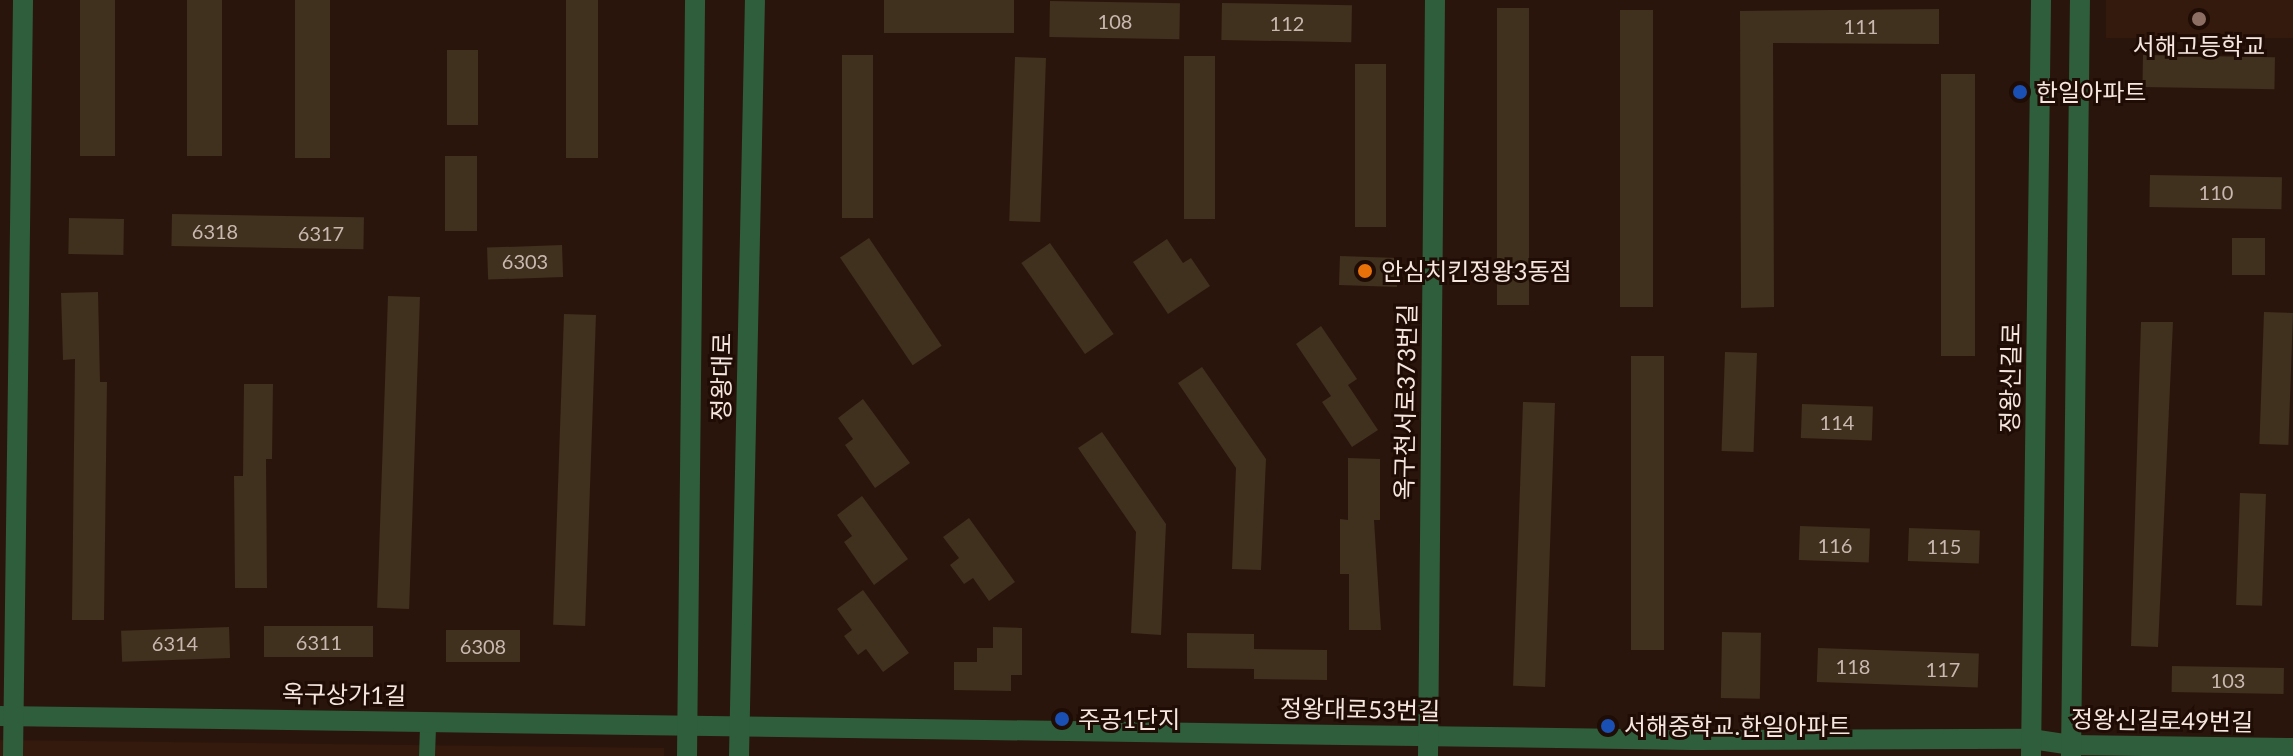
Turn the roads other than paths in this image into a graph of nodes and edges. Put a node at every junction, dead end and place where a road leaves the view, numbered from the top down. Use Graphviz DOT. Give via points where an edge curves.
graph roads {
  1 [pos="23,0"];
  2 [pos="695,0"];
  3 [pos="755,0"];
  4 [pos="1435,0"];
  5 [pos="2041,0"];
  6 [pos="2080,0"];
  7 [pos="7,716"];
  8 [pos="428,722"];
  9 [pos="688,725"];
  10 [pos="740,726"];
  11 [pos="1428,746"];
  12 [pos="2031,748"];
  13 [pos="2293,748"];
  14 [pos="2071,750"];
  15 [pos="13,756"];
  16 [pos="427,756"];
  17 [pos="687,756"];
  18 [pos="739,756"];
  1 -- 7 [label="street"];
  2 -- 9 [label="street, 정왕대로"];
  3 -- 10 [label="street, 정왕대로"];
  4 -- 11 [label="street, 옥구천서로373번길"];
  5 -- 12 [label="street, 정왕신길로"];
  6 -- 14 [label="street"];
  7 -- 8 [label="street, 옥구상가1길"];
  7 -- 15 [label="street"];
  8 -- 9 [label="street, 옥구상가1길"];
  8 -- 16 [label="street"];
  9 -- 10 [label="street, 정왕대로53번길"];
  9 -- 17 [label="street, 정왕대로"];
  10 -- 11 [label="street, 정왕대로53번길"];
  10 -- 18 [label="street, 정왕대로"];
  11 -- 12 [label="street, 정왕대로53번길"];
  12 -- 14 [label="street, 정왕신길로49번길"];
  13 -- 14 [label="street, 정왕신길로49번길"];
}
